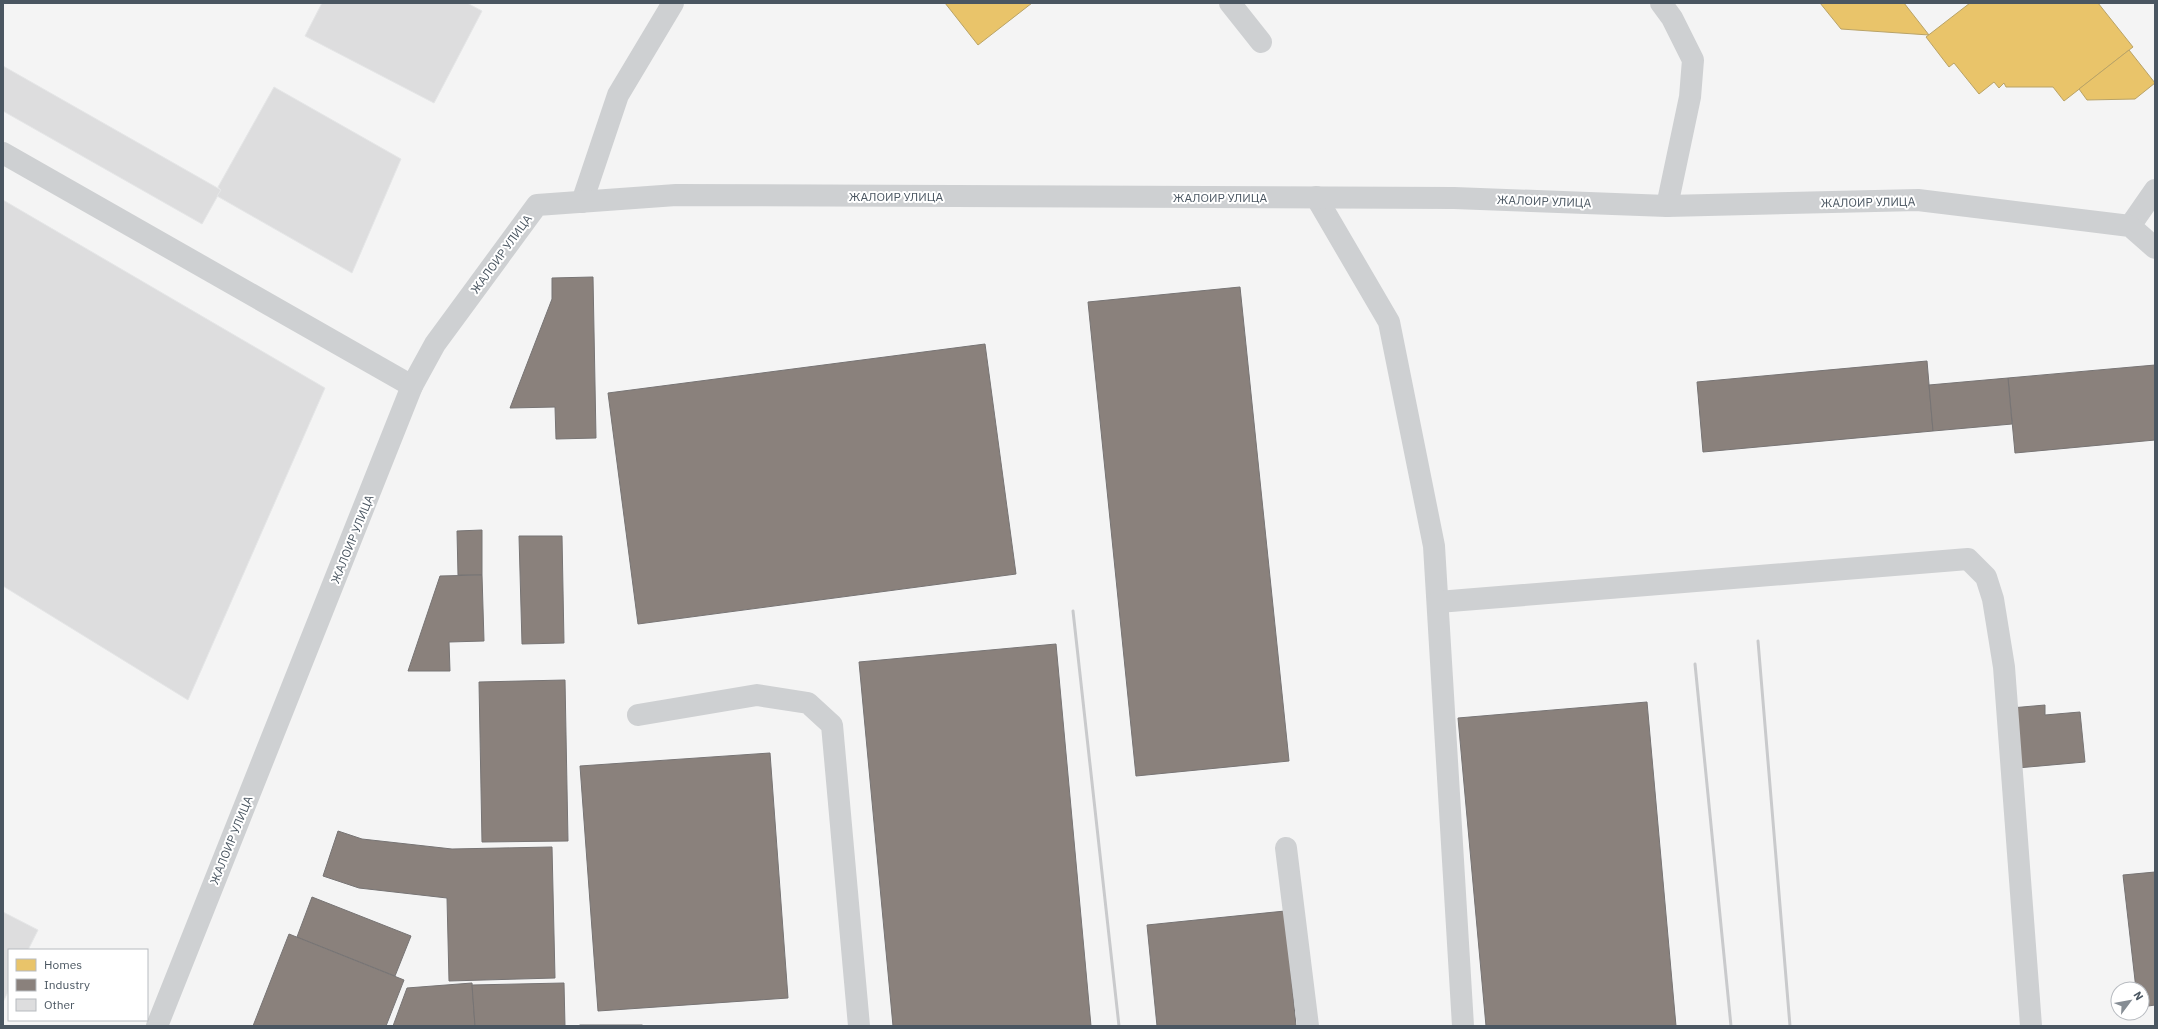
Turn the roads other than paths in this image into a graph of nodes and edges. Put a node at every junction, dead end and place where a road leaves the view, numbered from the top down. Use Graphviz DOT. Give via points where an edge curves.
graph roads {
  1 [pos="673,3"];
  2 [pos="1230,3"];
  3 [pos="1661,3"];
  4 [pos="1261,42"];
  5 [pos="3,153"];
  6 [pos="2155,190"];
  7 [pos="1316,197"];
  8 [pos="582,202"];
  9 [pos="1667,206"];
  10 [pos="2130,226"];
  11 [pos="2155,248"];
  12 [pos="412,386"];
  13 [pos="1438,602"];
  14 [pos="638,715"];
  15 [pos="1286,848"];
  16 [pos="157,1026"];
  17 [pos="859,1026"];
  18 [pos="1308,1026"];
  19 [pos="1463,1026"];
  20 [pos="2031,1026"];
  1 -- 8 [label="street" via="618,95"];
  2 -- 4 [label="street"];
  3 -- 9 [label="street" via="1672,18 1693,60 1690,97"];
  5 -- 12 [label="street"];
  6 -- 10 [label="street"];
  7 -- 8 [label="street, ЖАЛОИР УЛИЦА" via="676,195"];
  7 -- 9 [label="street, ЖАЛОИР УЛИЦА" via="1454,198"];
  7 -- 13 [label="street" via="1389,322 1434,546"];
  8 -- 12 [label="street, ЖАЛОИР УЛИЦА" via="537,205 435,344"];
  9 -- 10 [label="street, ЖАЛОИР УЛИЦА" via="1918,200"];
  10 -- 11 [label="street"];
  12 -- 16 [label="street, ЖАЛОИР УЛИЦА"];
  13 -- 19 [label="street"];
  13 -- 20 [label="street" via="1968,559 1986,577 1993,599 2004,667"];
  14 -- 17 [label="street" via="757,694 808,703 832,725"];
  15 -- 18 [label="street"];
}
